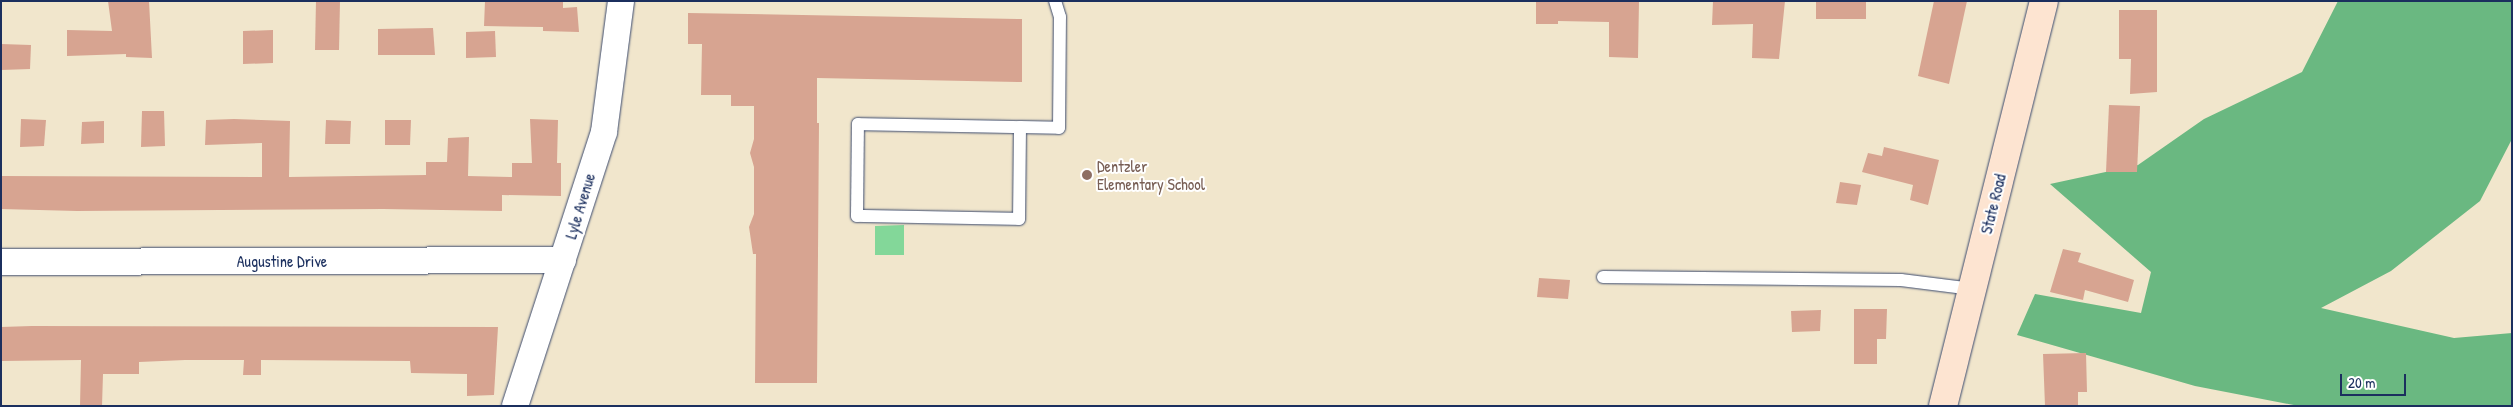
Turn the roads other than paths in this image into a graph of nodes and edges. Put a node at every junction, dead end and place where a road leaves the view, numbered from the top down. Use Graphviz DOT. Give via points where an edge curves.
graph roads {
  1 [pos="621,1"];
  2 [pos="1055,1"];
  3 [pos="2044,1"];
  4 [pos="1020,127"];
  5 [pos="563,260"];
  6 [pos="1,262"];
  7 [pos="1603,277"];
  8 [pos="1972,289"];
  9 [pos="516,406"];
  10 [pos="1942,406"];
  1 -- 5 [label="street, Lyle Avenue" via="604,132"];
  2 -- 4 [label="lane" via="1060,18 1059,128"];
  3 -- 8 [label="main road, State Road"];
  4 -- 4 [label="lane" via="858,124 857,216 1019,219"];
  5 -- 6 [label="street, Augustine Drive"];
  5 -- 9 [label="street, Lyle Avenue"];
  7 -- 8 [label="lane" via="1901,280"];
  8 -- 10 [label="main road, State Road"];
}
